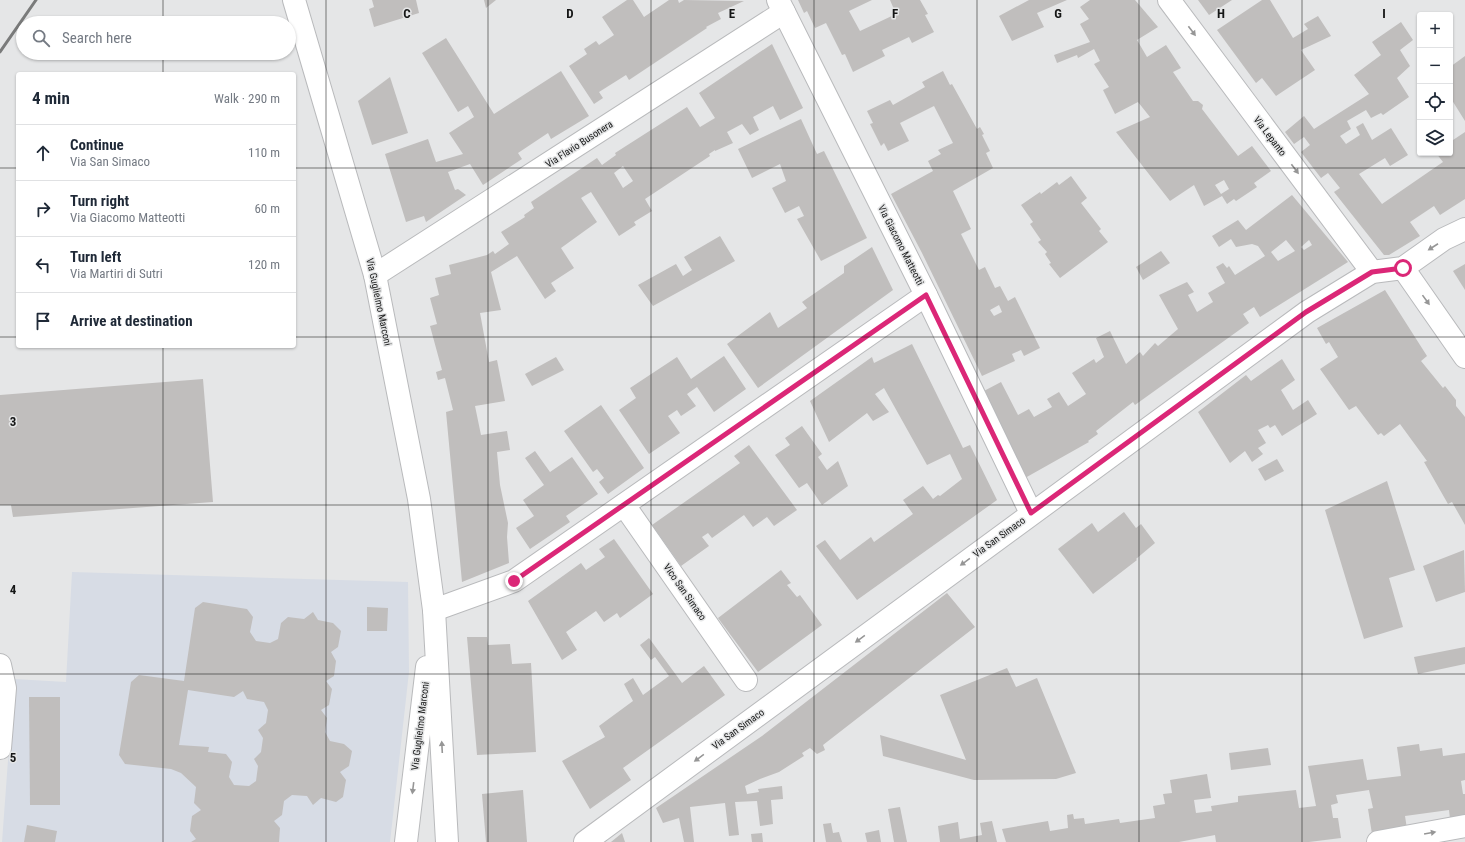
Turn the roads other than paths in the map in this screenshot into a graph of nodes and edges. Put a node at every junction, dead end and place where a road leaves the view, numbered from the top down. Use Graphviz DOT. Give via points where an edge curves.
graph roads {
  1 [pos="294,0"];
  2 [pos="1169,0"];
  3 [pos="781,6"];
  4 [pos="1465,229"];
  5 [pos="1403,268"];
  6 [pos="1372,272"];
  7 [pos="375,275"];
  8 [pos="926,295"];
  9 [pos="1465,357"];
  10 [pos="624,505"];
  11 [pos="1031,513"];
  12 [pos="434,610"];
  13 [pos="0,665"];
  14 [pos="746,680"];
  15 [pos="0,748"];
  16 [pos="1465,826"];
  17 [pos="406,842"];
  18 [pos="447,842"];
  19 [pos="585,842"];
  20 [pos="1378,842"];
  1 -- 7 [label="street, Via Guglielmo Marconi"];
  2 -- 6 [label="street, Via Lepanto, one-way"];
  3 -- 7 [label="street, Via Flavio Busonera"];
  3 -- 8 [label="street, Via Giacomo Matteotti"];
  4 -- 5 [label="street, Via San Simaco, one-way" via="1430,248"];
  5 -- 6 [label="street, Via San Simaco"];
  5 -- 9 [label="street, one-way"];
  6 -- 11 [label="street, Via San Simaco" via="1306,312"];
  7 -- 12 [label="street, Via Guglielmo Marconi" via="419,499"];
  8 -- 10 [label="street"];
  8 -- 11 [label="street, Via Giacomo Matteotti"];
  10 -- 12 [label="street" via="514,581"];
  10 -- 14 [label="street, Vico San Simaco"];
  11 -- 19 [label="street, Via San Simaco, one-way"];
  12 -- 17 [label="street, Via Guglielmo Marconi, one-way"];
  18 -- 12 [label="street, Via Guglielmo Marconi, one-way"];
  13 -- 15 [label="street" via="5,688"];
  20 -- 16 [label="street, one-way"];
}
